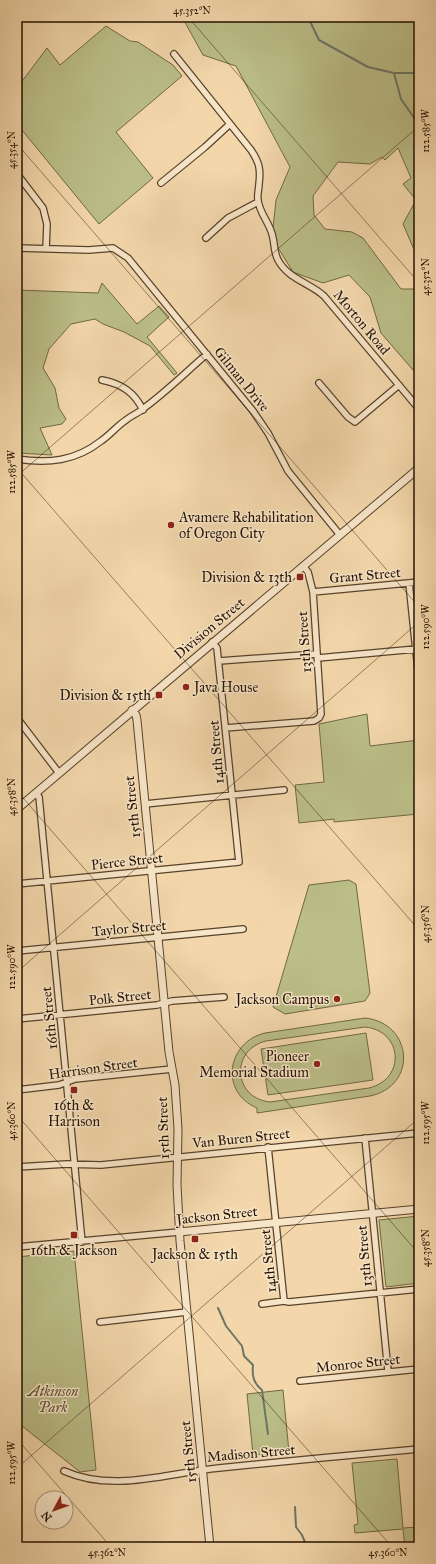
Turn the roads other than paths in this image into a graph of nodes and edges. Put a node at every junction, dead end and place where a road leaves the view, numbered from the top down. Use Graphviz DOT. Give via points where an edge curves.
graph roads {
  1 [pos="174,54"];
  2 [pos="230,124"];
  3 [pos="17,174"];
  4 [pos="161,183"];
  5 [pos="258,202"];
  6 [pos="206,238"];
  7 [pos="17,248"];
  8 [pos="46,248"];
  9 [pos="207,354"];
  10 [pos="102,380"];
  11 [pos="319,383"];
  12 [pos="399,385"];
  13 [pos="419,409"];
  14 [pos="143,410"];
  15 [pos="17,459"];
  16 [pos="419,468"];
  17 [pos="340,535"];
  18 [pos="303,566"];
  19 [pos="419,582"];
  20 [pos="409,583"];
  21 [pos="313,592"];
  22 [pos="212,642"];
  23 [pos="417,652"];
  24 [pos="318,656"];
  25 [pos="219,661"];
  26 [pos="419,680"];
  27 [pos="132,710"];
  28 [pos="17,718"];
  29 [pos="226,728"];
  30 [pos="59,773"];
  31 [pos="284,790"];
  32 [pos="36,793"];
  33 [pos="232,796"];
  34 [pos="145,804"];
  35 [pos="17,809"];
  36 [pos="239,862"];
  37 [pos="152,870"];
  38 [pos="47,881"];
  39 [pos="17,884"];
  40 [pos="243,929"];
  41 [pos="158,938"];
  42 [pos="54,947"];
  43 [pos="17,951"];
  44 [pos="224,997"];
  45 [pos="164,1003"];
  46 [pos="60,1015"];
  47 [pos="17,1019"];
  48 [pos="172,1070"];
  49 [pos="67,1082"];
  50 [pos="17,1090"];
  51 [pos="419,1132"];
  52 [pos="365,1138"];
  53 [pos="268,1147"];
  54 [pos="178,1157"];
  55 [pos="75,1164"];
  56 [pos="17,1167"];
  57 [pos="419,1209"];
  58 [pos="372,1213"];
  59 [pos="276,1223"];
  60 [pos="179,1232"];
  61 [pos="82,1242"];
  62 [pos="17,1247"];
  63 [pos="419,1289"];
  64 [pos="380,1293"];
  65 [pos="284,1301"];
  66 [pos="262,1304"];
  67 [pos="187,1312"];
  68 [pos="100,1322"];
  69 [pos="419,1368"];
  70 [pos="388,1372"];
  71 [pos="300,1381"];
  72 [pos="419,1449"];
  73 [pos="202,1470"];
  74 [pos="64,1471"];
  75 [pos="210,1547"];
  1 -- 2 [label="street, Morton Road"];
  2 -- 4 [label="street"];
  2 -- 5 [label="street, Morton Road" via="259,164"];
  3 -- 8 [label="street" via="43,208 47,224"];
  5 -- 6 [label="street" via="228,218"];
  5 -- 12 [label="street, Morton Road" via="283,267 289,274 324,296"];
  7 -- 8 [label="street"];
  8 -- 9 [label="street, Gilman Drive" via="113,248 128,258"];
  9 -- 14 [label="street"];
  9 -- 17 [label="street, Gilman Drive" via="260,421 288,471"];
  10 -- 14 [label="street" via="116,383 128,390"];
  11 -- 12 [label="street" via="355,422"];
  12 -- 13 [label="street, Morton Road"];
  14 -- 15 [label="street" via="128,418 97,444 73,457 58,461"];
  16 -- 17 [label="street, Division Street"];
  17 -- 18 [label="street, Division Street"];
  18 -- 21 [label="street, 13th Street" via="308,572"];
  18 -- 22 [label="street, Division Street"];
  19 -- 20 [label="street, Grant Street"];
  20 -- 21 [label="street, Grant Street"];
  20 -- 23 [label="street"];
  21 -- 24 [label="street, 13th Street"];
  22 -- 25 [label="street, 14th Street" via="217,648"];
  22 -- 27 [label="street, Division Street"];
  23 -- 24 [label="street"];
  23 -- 26 [label="street"];
  24 -- 25 [label="street"];
  24 -- 29 [label="street, 13th Street" via="321,714 319,718 314,721"];
  25 -- 29 [label="street, 14th Street"];
  27 -- 30 [label="street, Division Street"];
  27 -- 34 [label="street, 15th Street" via="137,720"];
  28 -- 30 [label="street"];
  29 -- 33 [label="street, 14th Street"];
  30 -- 32 [label="street, Division Street"];
  31 -- 33 [label="street"];
  32 -- 35 [label="street, Division Street"];
  32 -- 38 [label="street, 16th Street" via="39,797"];
  33 -- 34 [label="street"];
  33 -- 36 [label="street, 14th Street"];
  34 -- 37 [label="street, 15th Street"];
  36 -- 37 [label="street, Pierce Street"];
  37 -- 38 [label="street, Pierce Street"];
  37 -- 41 [label="street, 15th Street"];
  38 -- 39 [label="street, Pierce Street"];
  38 -- 42 [label="street, 16th Street"];
  40 -- 41 [label="street, Taylor Street"];
  41 -- 42 [label="street, Taylor Street"];
  41 -- 45 [label="street, 15th Street"];
  42 -- 43 [label="street, Taylor Street"];
  42 -- 46 [label="street, 16th Street"];
  44 -- 45 [label="street, Polk Street"];
  45 -- 46 [label="street, Polk Street" via="157,1006"];
  45 -- 48 [label="street, 15th Street"];
  46 -- 47 [label="street, Polk Street"];
  46 -- 49 [label="street, 16th Street"];
  48 -- 49 [label="street, Harrison Street"];
  48 -- 54 [label="street, 15th Street"];
  49 -- 50 [label="street, Harrison Street"];
  49 -- 55 [label="street, 16th Street"];
  51 -- 52 [label="street, Van Buren Street"];
  52 -- 53 [label="street, Van Buren Street"];
  52 -- 58 [label="street, 13th Street"];
  53 -- 54 [label="street, Van Buren Street"];
  53 -- 59 [label="street, 14th Street"];
  54 -- 55 [label="street, Van Buren Street" via="101,1165"];
  54 -- 60 [label="street, 15th Street"];
  55 -- 56 [label="street, Van Buren Street"];
  55 -- 61 [label="street, 16th Street"];
  57 -- 58 [label="street, Jackson Street"];
  58 -- 59 [label="street, Jackson Street"];
  58 -- 64 [label="street, 13th Street"];
  59 -- 60 [label="street, Jackson Street"];
  59 -- 65 [label="street, 14th Street"];
  60 -- 61 [label="street, Jackson Street"];
  60 -- 67 [label="street, 15th Street"];
  61 -- 62 [label="street, Jackson Street"];
  63 -- 64 [label="street"];
  64 -- 65 [label="street"];
  64 -- 70 [label="street, 13th Street"];
  65 -- 66 [label="street"];
  67 -- 68 [label="street"];
  67 -- 73 [label="street, 15th Street"];
  69 -- 70 [label="street, Monroe Street"];
  70 -- 71 [label="street, Monroe Street"];
  72 -- 73 [label="street, Madison Street"];
  73 -- 74 [label="street, Madison Street" via="114,1482 77,1477"];
  73 -- 75 [label="street, 15th Street"];
}
